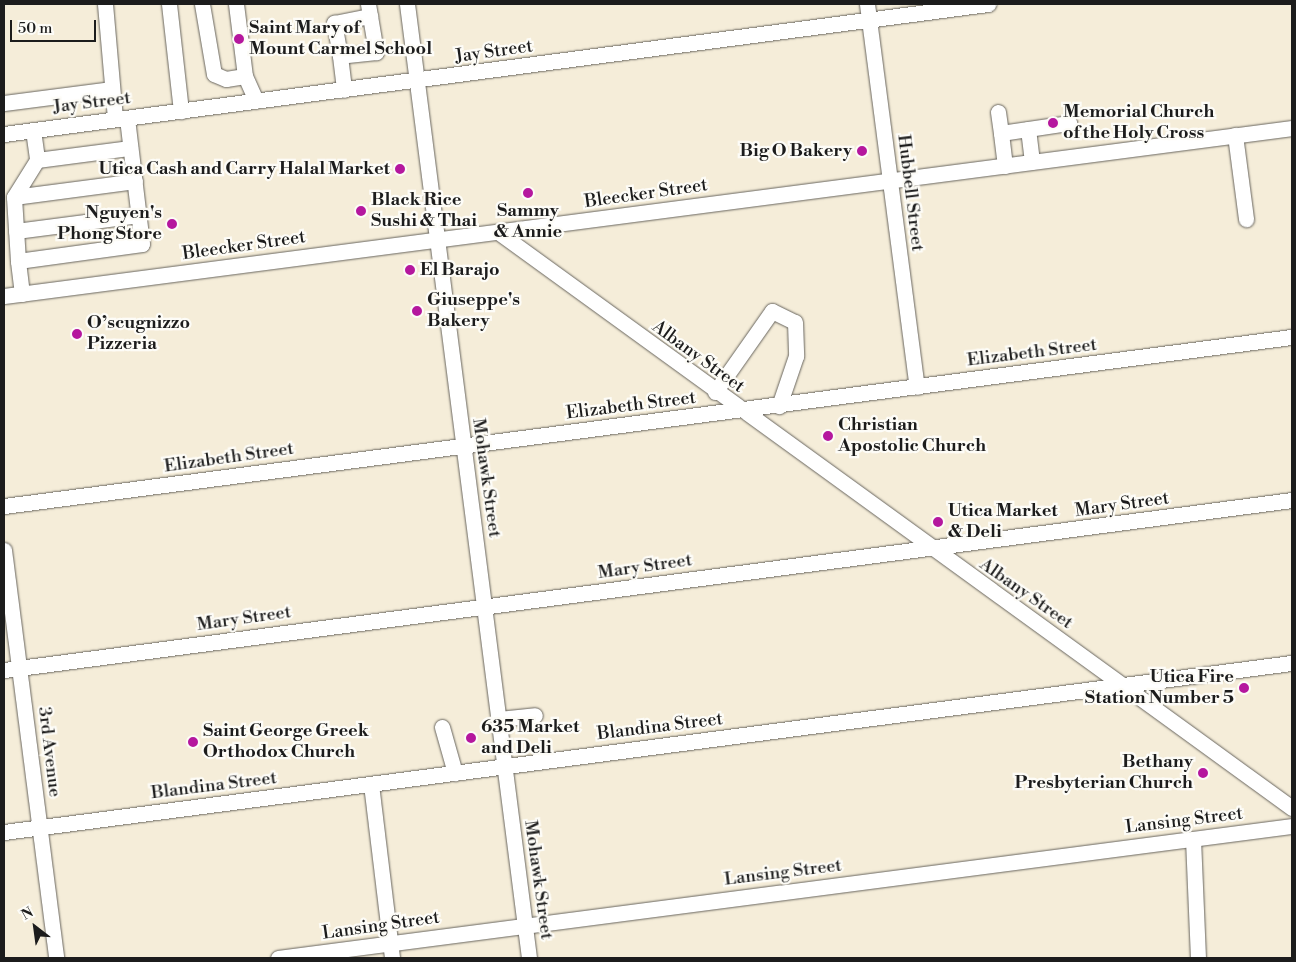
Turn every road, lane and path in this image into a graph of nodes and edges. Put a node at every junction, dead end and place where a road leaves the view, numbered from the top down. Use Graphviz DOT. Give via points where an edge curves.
graph roads {
  1 [pos="105,4"];
  2 [pos="169,4"];
  3 [pos="202,4"];
  4 [pos="236,4"];
  5 [pos="407,4"];
  6 [pos="867,4"];
  7 [pos="988,4"];
  8 [pos="369,10"];
  9 [pos="869,20"];
  10 [pos="340,56"];
  11 [pos="245,76"];
  12 [pos="417,81"];
  13 [pos="112,89"];
  14 [pos="344,90"];
  15 [pos="256,101"];
  16 [pos="4,103"];
  17 [pos="181,111"];
  18 [pos="998,112"];
  19 [pos="121,118"];
  20 [pos="1069,123"];
  21 [pos="1292,128"];
  22 [pos="1028,129"];
  23 [pos="32,130"];
  24 [pos="1001,133"];
  25 [pos="4,134"];
  26 [pos="1235,135"];
  27 [pos="130,148"];
  28 [pos="37,160"];
  29 [pos="1032,162"];
  30 [pos="1005,166"];
  31 [pos="135,181"];
  32 [pos="890,181"];
  33 [pos="14,197"];
  34 [pos="139,214"];
  35 [pos="1246,219"];
  36 [pos="16,231"];
  37 [pos="498,232"];
  38 [pos="434,239"];
  39 [pos="18,261"];
  40 [pos="22,294"];
  41 [pos="4,296"];
  42 [pos="1292,337"];
  43 [pos="917,387"];
  44 [pos="715,392"];
  45 [pos="779,406"];
  46 [pos="742,411"];
  47 [pos="463,447"];
  48 [pos="1292,500"];
  49 [pos="4,506"];
  50 [pos="929,548"];
  51 [pos="4,550"];
  52 [pos="486,606"];
  53 [pos="1292,663"];
  54 [pos="11,669"];
  55 [pos="1122,685"];
  56 [pos="536,715"];
  57 [pos="499,719"];
  58 [pos="442,727"];
  59 [pos="505,766"];
  60 [pos="456,773"];
  61 [pos="371,784"];
  62 [pos="1292,808"];
  63 [pos="1292,826"];
  64 [pos="40,828"];
  65 [pos="4,832"];
  66 [pos="1193,839"];
  67 [pos="525,925"];
  68 [pos="390,943"];
  69 [pos="56,958"];
  70 [pos="278,958"];
  71 [pos="392,958"];
  72 [pos="529,958"];
  73 [pos="1198,958"];
  1 -- 13 [label="street"];
  2 -- 17 [label="street"];
  3 -- 11 [label="street" via="214,74 226,79"];
  4 -- 11 [label="street"];
  5 -- 12 [label="street, Mohawk Street"];
  6 -- 9 [label="street, Hubbell Street"];
  7 -- 9 [label="street, Jay Street"];
  8 -- 10 [label="street" via="334,23"];
  8 -- 10 [label="street" via="376,52"];
  9 -- 12 [label="street, Jay Street"];
  9 -- 32 [label="street, Hubbell Street"];
  10 -- 14 [label="street"];
  11 -- 15 [label="street"];
  12 -- 14 [label="street, Jay Street"];
  12 -- 38 [label="street, Mohawk Street"];
  13 -- 16 [label="street"];
  13 -- 19 [label="street"];
  14 -- 15 [label="street, Jay Street"];
  15 -- 17 [label="street, Jay Street"];
  17 -- 19 [label="street, Jay Street"];
  18 -- 24 [label="street"];
  19 -- 23 [label="street, Jay Street"];
  19 -- 27 [label="street"];
  20 -- 22 [label="street"];
  21 -- 26 [label="street, Bleecker Street"];
  22 -- 24 [label="street"];
  22 -- 29 [label="street"];
  23 -- 25 [label="street, Jay Street"];
  23 -- 28 [label="street"];
  24 -- 30 [label="street"];
  26 -- 29 [label="street, Bleecker Street"];
  26 -- 35 [label="street"];
  27 -- 28 [label="street"];
  27 -- 31 [label="street"];
  28 -- 33 [label="street"];
  29 -- 30 [label="street, Bleecker Street"];
  30 -- 32 [label="street, Bleecker Street"];
  31 -- 33 [label="street"];
  31 -- 34 [label="street"];
  32 -- 37 [label="street, Bleecker Street"];
  32 -- 43 [label="street, Hubbell Street"];
  33 -- 36 [label="street"];
  34 -- 36 [label="street"];
  34 -- 39 [label="street" via="142,244"];
  36 -- 39 [label="street"];
  37 -- 38 [label="street, Bleecker Street"];
  37 -- 44 [label="street, Albany Street"];
  38 -- 40 [label="street, Bleecker Street"];
  38 -- 47 [label="street, Mohawk Street"];
  39 -- 40 [label="street"];
  40 -- 41 [label="street, Bleecker Street"];
  42 -- 43 [label="street, Elizabeth Street"];
  43 -- 45 [label="street, Elizabeth Street"];
  44 -- 45 [label="street" via="772,311 795,322 796,356"];
  44 -- 46 [label="street, Albany Street"];
  45 -- 46 [label="street, Elizabeth Street"];
  46 -- 47 [label="street, Elizabeth Street"];
  46 -- 50 [label="street, Albany Street"];
  47 -- 49 [label="street, Elizabeth Street"];
  47 -- 52 [label="street, Mohawk Street"];
  48 -- 50 [label="street, Mary Street"];
  50 -- 52 [label="street, Mary Street"];
  50 -- 55 [label="street, Albany Street"];
  51 -- 54 [label="street, 3rd Avenue"];
  52 -- 54 [label="street, Mary Street"];
  52 -- 57 [label="street, Mohawk Street"];
  53 -- 55 [label="street, Blandina Street"];
  54 -- 64 [label="street, 3rd Avenue"];
  55 -- 59 [label="street, Blandina Street"];
  55 -- 62 [label="street, Albany Street"];
  56 -- 57 [label="street"];
  57 -- 59 [label="street, Mohawk Street"];
  58 -- 60 [label="street"];
  59 -- 60 [label="street, Blandina Street"];
  59 -- 67 [label="street, Mohawk Street"];
  60 -- 61 [label="street, Blandina Street"];
  61 -- 64 [label="street, Blandina Street"];
  61 -- 68 [label="street"];
  63 -- 66 [label="street, Lansing Street"];
  64 -- 65 [label="street, Blandina Street"];
  64 -- 69 [label="street, 3rd Avenue"];
  66 -- 67 [label="street, Lansing Street"];
  66 -- 73 [label="street"];
  67 -- 68 [label="street, Lansing Street"];
  67 -- 72 [label="street, Mohawk Street"];
  68 -- 70 [label="street, Lansing Street"];
  68 -- 71 [label="street"];
}
